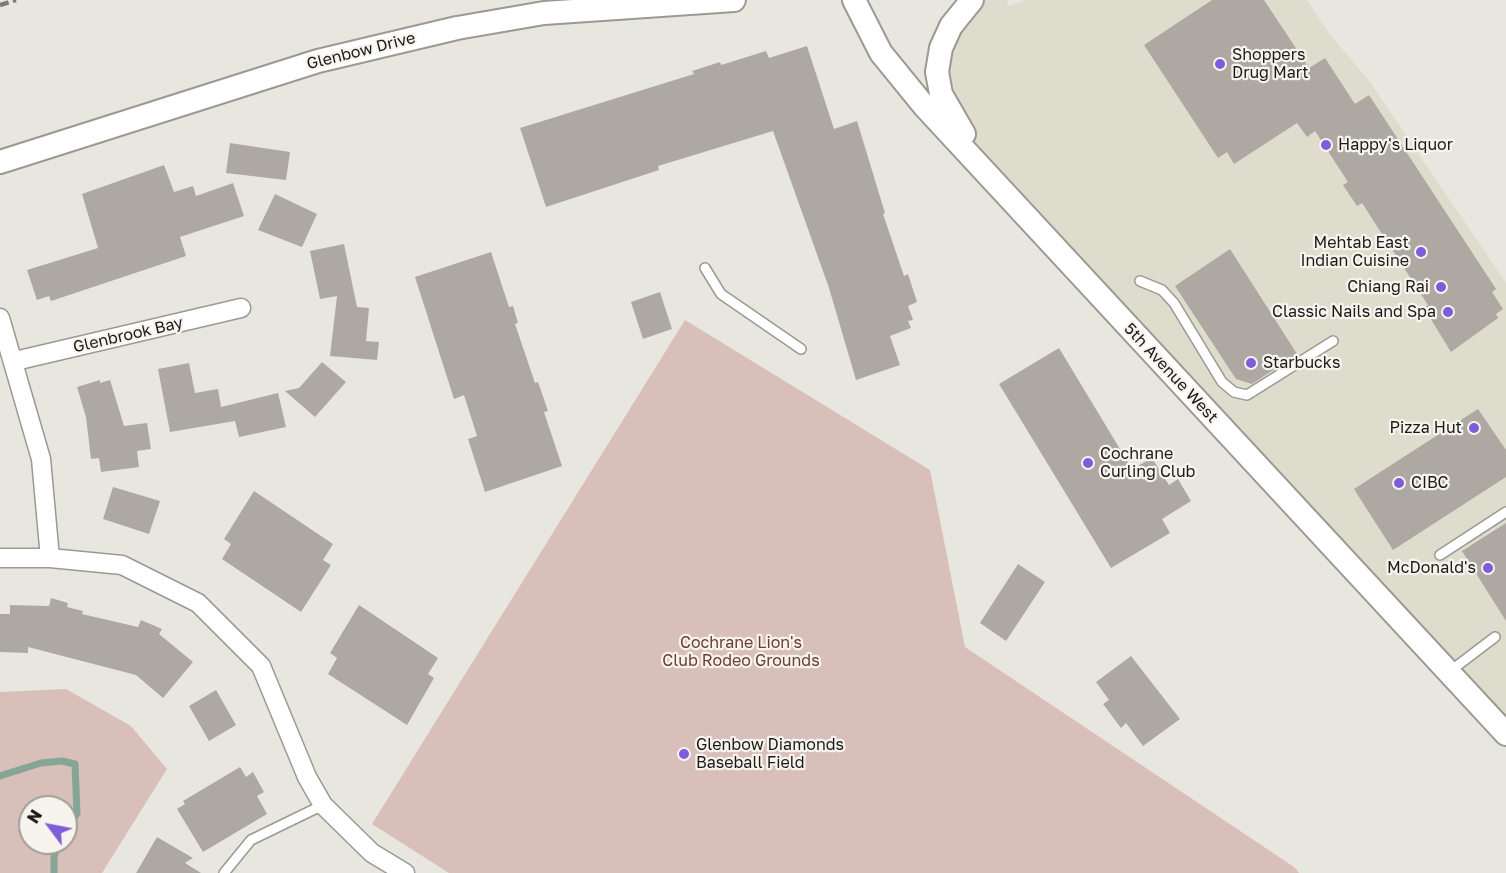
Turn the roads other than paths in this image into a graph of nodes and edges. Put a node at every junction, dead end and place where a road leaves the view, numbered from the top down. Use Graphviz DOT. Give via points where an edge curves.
graph roads {
  1 [pos="734,0"];
  2 [pos="854,0"];
  3 [pos="972,0"];
  4 [pos="672,2"];
  5 [pos="0,162"];
  6 [pos="990,176"];
  7 [pos="705,268"];
  8 [pos="1140,281"];
  9 [pos="241,308"];
  10 [pos="0,318"];
  11 [pos="1333,341"];
  12 [pos="801,349"];
  13 [pos="15,361"];
  14 [pos="1506,512"];
  15 [pos="1440,555"];
  16 [pos="0,558"];
  17 [pos="50,558"];
  18 [pos="1495,637"];
  19 [pos="1449,672"];
  20 [pos="1506,734"];
  21 [pos="323,805"];
  22 [pos="224,873"];
  23 [pos="405,873"];
  1 -- 4 [label="street, Glenbow Drive"];
  2 -- 6 [label="street, 5th Avenue West" via="881,53"];
  3 -- 6 [label="street" via="951,26 941,48 937,72 941,94 953,118"];
  4 -- 5 [label="street, Glenbow Drive" via="544,13 374,47"];
  6 -- 19 [label="street, 5th Avenue West"];
  7 -- 12 [label="lane" via="721,294"];
  8 -- 11 [label="lane" via="1162,290 1174,303 1222,382 1234,392 1247,395"];
  9 -- 13 [label="street, Glenbrook Bay"];
  10 -- 13 [label="street"];
  13 -- 17 [label="street" via="41,459"];
  14 -- 15 [label="lane"];
  16 -- 17 [label="street"];
  17 -- 21 [label="street" via="122,565 198,603 261,666 307,777"];
  18 -- 19 [label="lane"];
  19 -- 20 [label="street, 5th Avenue West"];
  21 -- 22 [label="lane" via="251,840"];
  21 -- 23 [label="street" via="372,853"];
}
